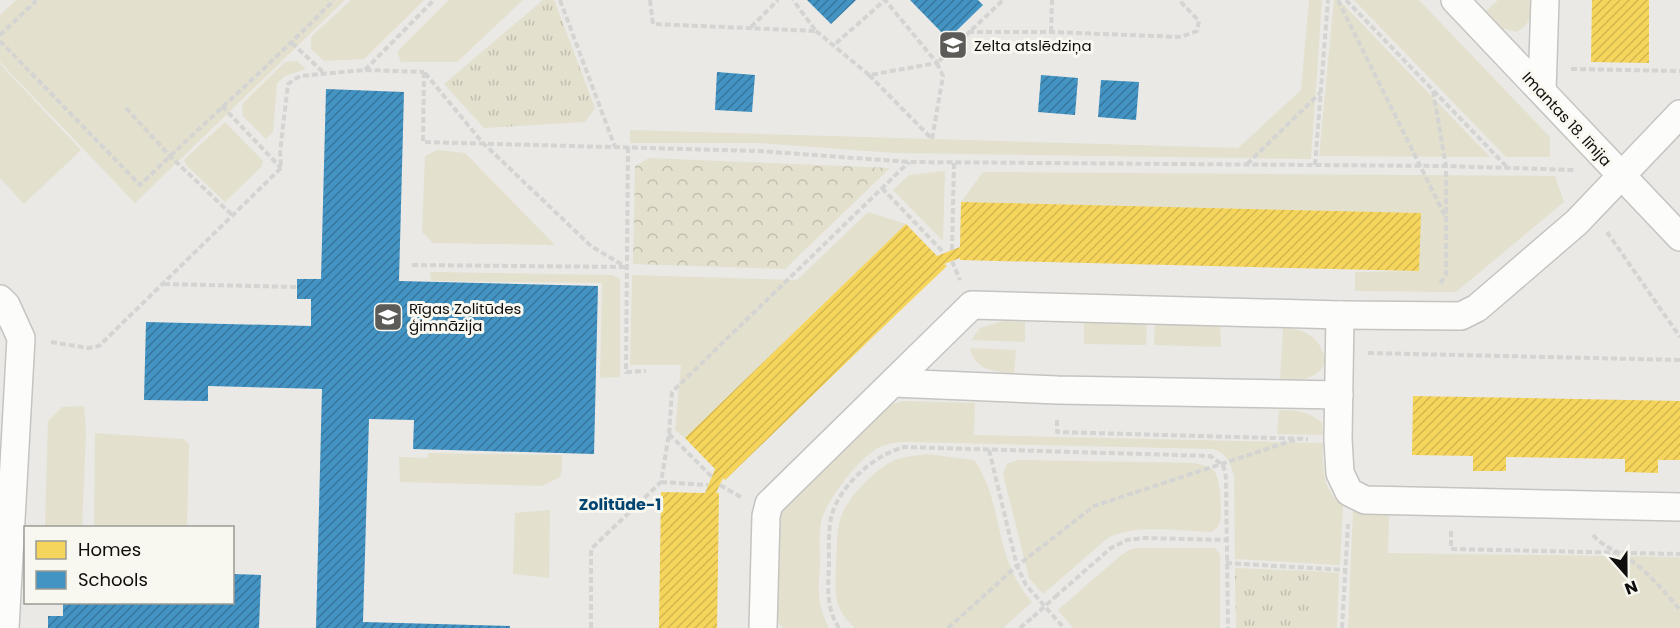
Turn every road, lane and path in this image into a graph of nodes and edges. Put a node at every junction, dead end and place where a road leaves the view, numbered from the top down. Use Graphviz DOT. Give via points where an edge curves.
graph roads {
  1 [pos="34,0"];
  2 [pos="334,0"];
  3 [pos="434,0"];
  4 [pos="560,0"];
  5 [pos="650,0"];
  6 [pos="778,0"];
  7 [pos="793,0"];
  8 [pos="1004,0"];
  9 [pos="1052,0"];
  10 [pos="1179,0"];
  11 [pos="1328,0"];
  12 [pos="1338,0"];
  13 [pos="1346,0"];
  14 [pos="1455,0"];
  15 [pos="1545,0"];
  16 [pos="750,28"];
  17 [pos="816,31"];
  18 [pos="968,32"];
  19 [pos="1051,32"];
  20 [pos="0,35"];
  21 [pos="0,41"];
  22 [pos="292,43"];
  23 [pos="834,45"];
  24 [pos="937,63"];
  25 [pos="1564,69"];
  26 [pos="364,70"];
  27 [pos="1680,71"];
  28 [pos="424,72"];
  29 [pos="325,74"];
  30 [pos="869,75"];
  31 [pos="1434,91"];
  32 [pos="1542,91"];
  33 [pos="1321,93"];
  34 [pos="222,106"];
  35 [pos="126,108"];
  36 [pos="1680,114"];
  37 [pos="482,142"];
  38 [pos="615,147"];
  39 [pos="628,147"];
  40 [pos="170,156"];
  41 [pos="910,162"];
  42 [pos="954,162"];
  43 [pos="1247,164"];
  44 [pos="1315,165"];
  45 [pos="1420,166"];
  46 [pos="1446,166"];
  47 [pos="1507,167"];
  48 [pos="281,168"];
  49 [pos="1622,177"];
  50 [pos="882,188"];
  51 [pos="233,216"];
  52 [pos="1446,218"];
  53 [pos="1603,227"];
  54 [pos="1680,237"];
  55 [pos="952,250"];
  56 [pos="944,253"];
  57 [pos="412,265"];
  58 [pos="626,267"];
  59 [pos="164,284"];
  60 [pos="297,287"];
  61 [pos="0,299"];
  62 [pos="1340,315"];
  63 [pos="1418,316"];
  64 [pos="1680,337"];
  65 [pos="21,338"];
  66 [pos="1340,352"];
  67 [pos="1680,360"];
  68 [pos="646,371"];
  69 [pos="892,383"];
  70 [pos="1057,390"];
  71 [pos="1339,394"];
  72 [pos="669,434"];
  73 [pos="1297,439"];
  74 [pos="1338,439"];
  75 [pos="989,450"];
  76 [pos="1223,465"];
  77 [pos="7,468"];
  78 [pos="712,477"];
  79 [pos="661,482"];
  80 [pos="708,485"];
  81 [pos="720,485"];
  82 [pos="1349,492"];
  83 [pos="744,499"];
  84 [pos="1452,502"];
  85 [pos="1567,505"];
  86 [pos="1680,507"];
  87 [pos="1226,540"];
  88 [pos="1618,553"];
  89 [pos="1680,554"];
  90 [pos="1226,563"];
  91 [pos="1017,566"];
  92 [pos="1345,570"];
  93 [pos="1680,610"];
  94 [pos="5,628"];
  95 [pos="591,628"];
  96 [pos="763,628"];
  97 [pos="839,628"];
  98 [pos="948,628"];
  99 [pos="1020,628"];
  100 [pos="1064,628"];
  101 [pos="1228,628"];
  102 [pos="1342,628"];
  1 -- 20 [label="path"];
  2 -- 22 [label="path"];
  3 -- 26 [label="path"];
  4 -- 38 [label="path"];
  5 -- 16 [label="path" via="653,24"];
  6 -- 16 [label="path"];
  7 -- 17 [label="path"];
  8 -- 18 [label="path"];
  9 -- 19 [label="path"];
  10 -- 19 [label="path" via="1199,21 1197,31 1181,37"];
  11 -- 33 [label="path"];
  12 -- 45 [label="path"];
  13 -- 31 [label="path"];
  14 -- 32 [label="street, Imantas 18. līnija"];
  15 -- 32 [label="street"];
  16 -- 17 [label="path"];
  17 -- 23 [label="path"];
  18 -- 19 [label="path"];
  18 -- 24 [label="path"];
  21 -- 40 [label="path" via="140,185"];
  22 -- 29 [label="path"];
  22 -- 34 [label="path"];
  23 -- 24 [label="path" via="885,0"];
  23 -- 30 [label="path"];
  24 -- 30 [label="path"];
  24 -- 30 [label="path" via="943,76 932,139"];
  25 -- 27 [label="path"];
  26 -- 28 [label="path"];
  26 -- 29 [label="path"];
  28 -- 37 [label="path"];
  28 -- 37 [label="path" via="423,142"];
  29 -- 48 [label="path" via="300,76 288,84"];
  31 -- 46 [label="path"];
  31 -- 47 [label="path"];
  32 -- 49 [label="street, Imantas 18. līnija"];
  33 -- 43 [label="path"];
  33 -- 44 [label="path"];
  34 -- 40 [label="path"];
  34 -- 48 [label="path"];
  35 -- 40 [label="path"];
  36 -- 49 [label="street"];
  37 -- 38 [label="path"];
  37 -- 58 [label="path" via="591,246"];
  38 -- 39 [label="path"];
  39 -- 41 [label="path"];
  39 -- 58 [label="path"];
  40 -- 51 [label="path"];
  41 -- 42 [label="path"];
  41 -- 50 [label="path"];
  42 -- 43 [label="path"];
  42 -- 55 [label="path"];
  43 -- 44 [label="path"];
  44 -- 45 [label="path"];
  45 -- 46 [label="path"];
  45 -- 52 [label="path"];
  46 -- 47 [label="path"];
  46 -- 52 [label="path"];
  47 -- 49 [label="path" via="1580,170"];
  48 -- 51 [label="path"];
  49 -- 54 [label="street, Imantas 18. līnija"];
  49 -- 63 [label="street" via="1577,222 1478,308 1461,316"];
  50 -- 56 [label="path"];
  50 -- 72 [label="path" via="672,392"];
  51 -- 59 [label="path"];
  52 -- 63 [label="path" via="1446,275"];
  53 -- 64 [label="path"];
  57 -- 58 [label="path"];
  58 -- 68 [label="path" via="626,372"];
  59 -- 60 [label="path"];
  59 -- 65 [label="path" via="99,346 88,348"];
  61 -- 65 [label="street"];
  62 -- 63 [label="street"];
  62 -- 66 [label="street"];
  62 -- 69 [label="street" via="972,305"];
  65 -- 77 [label="street"];
  66 -- 67 [label="path"];
  66 -- 71 [label="street"];
  69 -- 70 [label="street"];
  69 -- 96 [label="street" via="769,504"];
  70 -- 71 [label="street"];
  70 -- 73 [label="path" via="1057,432"];
  71 -- 74 [label="street"];
  72 -- 78 [label="path"];
  72 -- 79 [label="path"];
  73 -- 74 [label="path"];
  73 -- 76 [label="path"];
  74 -- 82 [label="street" via="1340,473"];
  75 -- 76 [label="path" via="1210,456"];
  75 -- 91 [label="path"];
  75 -- 97 [label="path" via="905,447 882,455 856,477 830,520 827,599"];
  76 -- 87 [label="path"];
  76 -- 91 [label="path" via="1094,506"];
  77 -- 94 [label="street"];
  79 -- 80 [label="path"];
  79 -- 95 [label="path" via="591,549"];
  81 -- 83 [label="path"];
  82 -- 84 [label="street" via="1365,500"];
  82 -- 92 [label="path"];
  84 -- 85 [label="street"];
  84 -- 88 [label="path" via="1451,549"];
  85 -- 86 [label="street"];
  85 -- 88 [label="path" via="1601,544"];
  87 -- 90 [label="path"];
  87 -- 99 [label="path, bridge" via="1127,540 1111,548"];
  88 -- 89 [label="path"];
  88 -- 93 [label="path" via="1630,559"];
  90 -- 92 [label="path"];
  90 -- 101 [label="path"];
  91 -- 98 [label="path"];
  91 -- 100 [label="path" via="1026,585"];
  92 -- 102 [label="path"];
}
